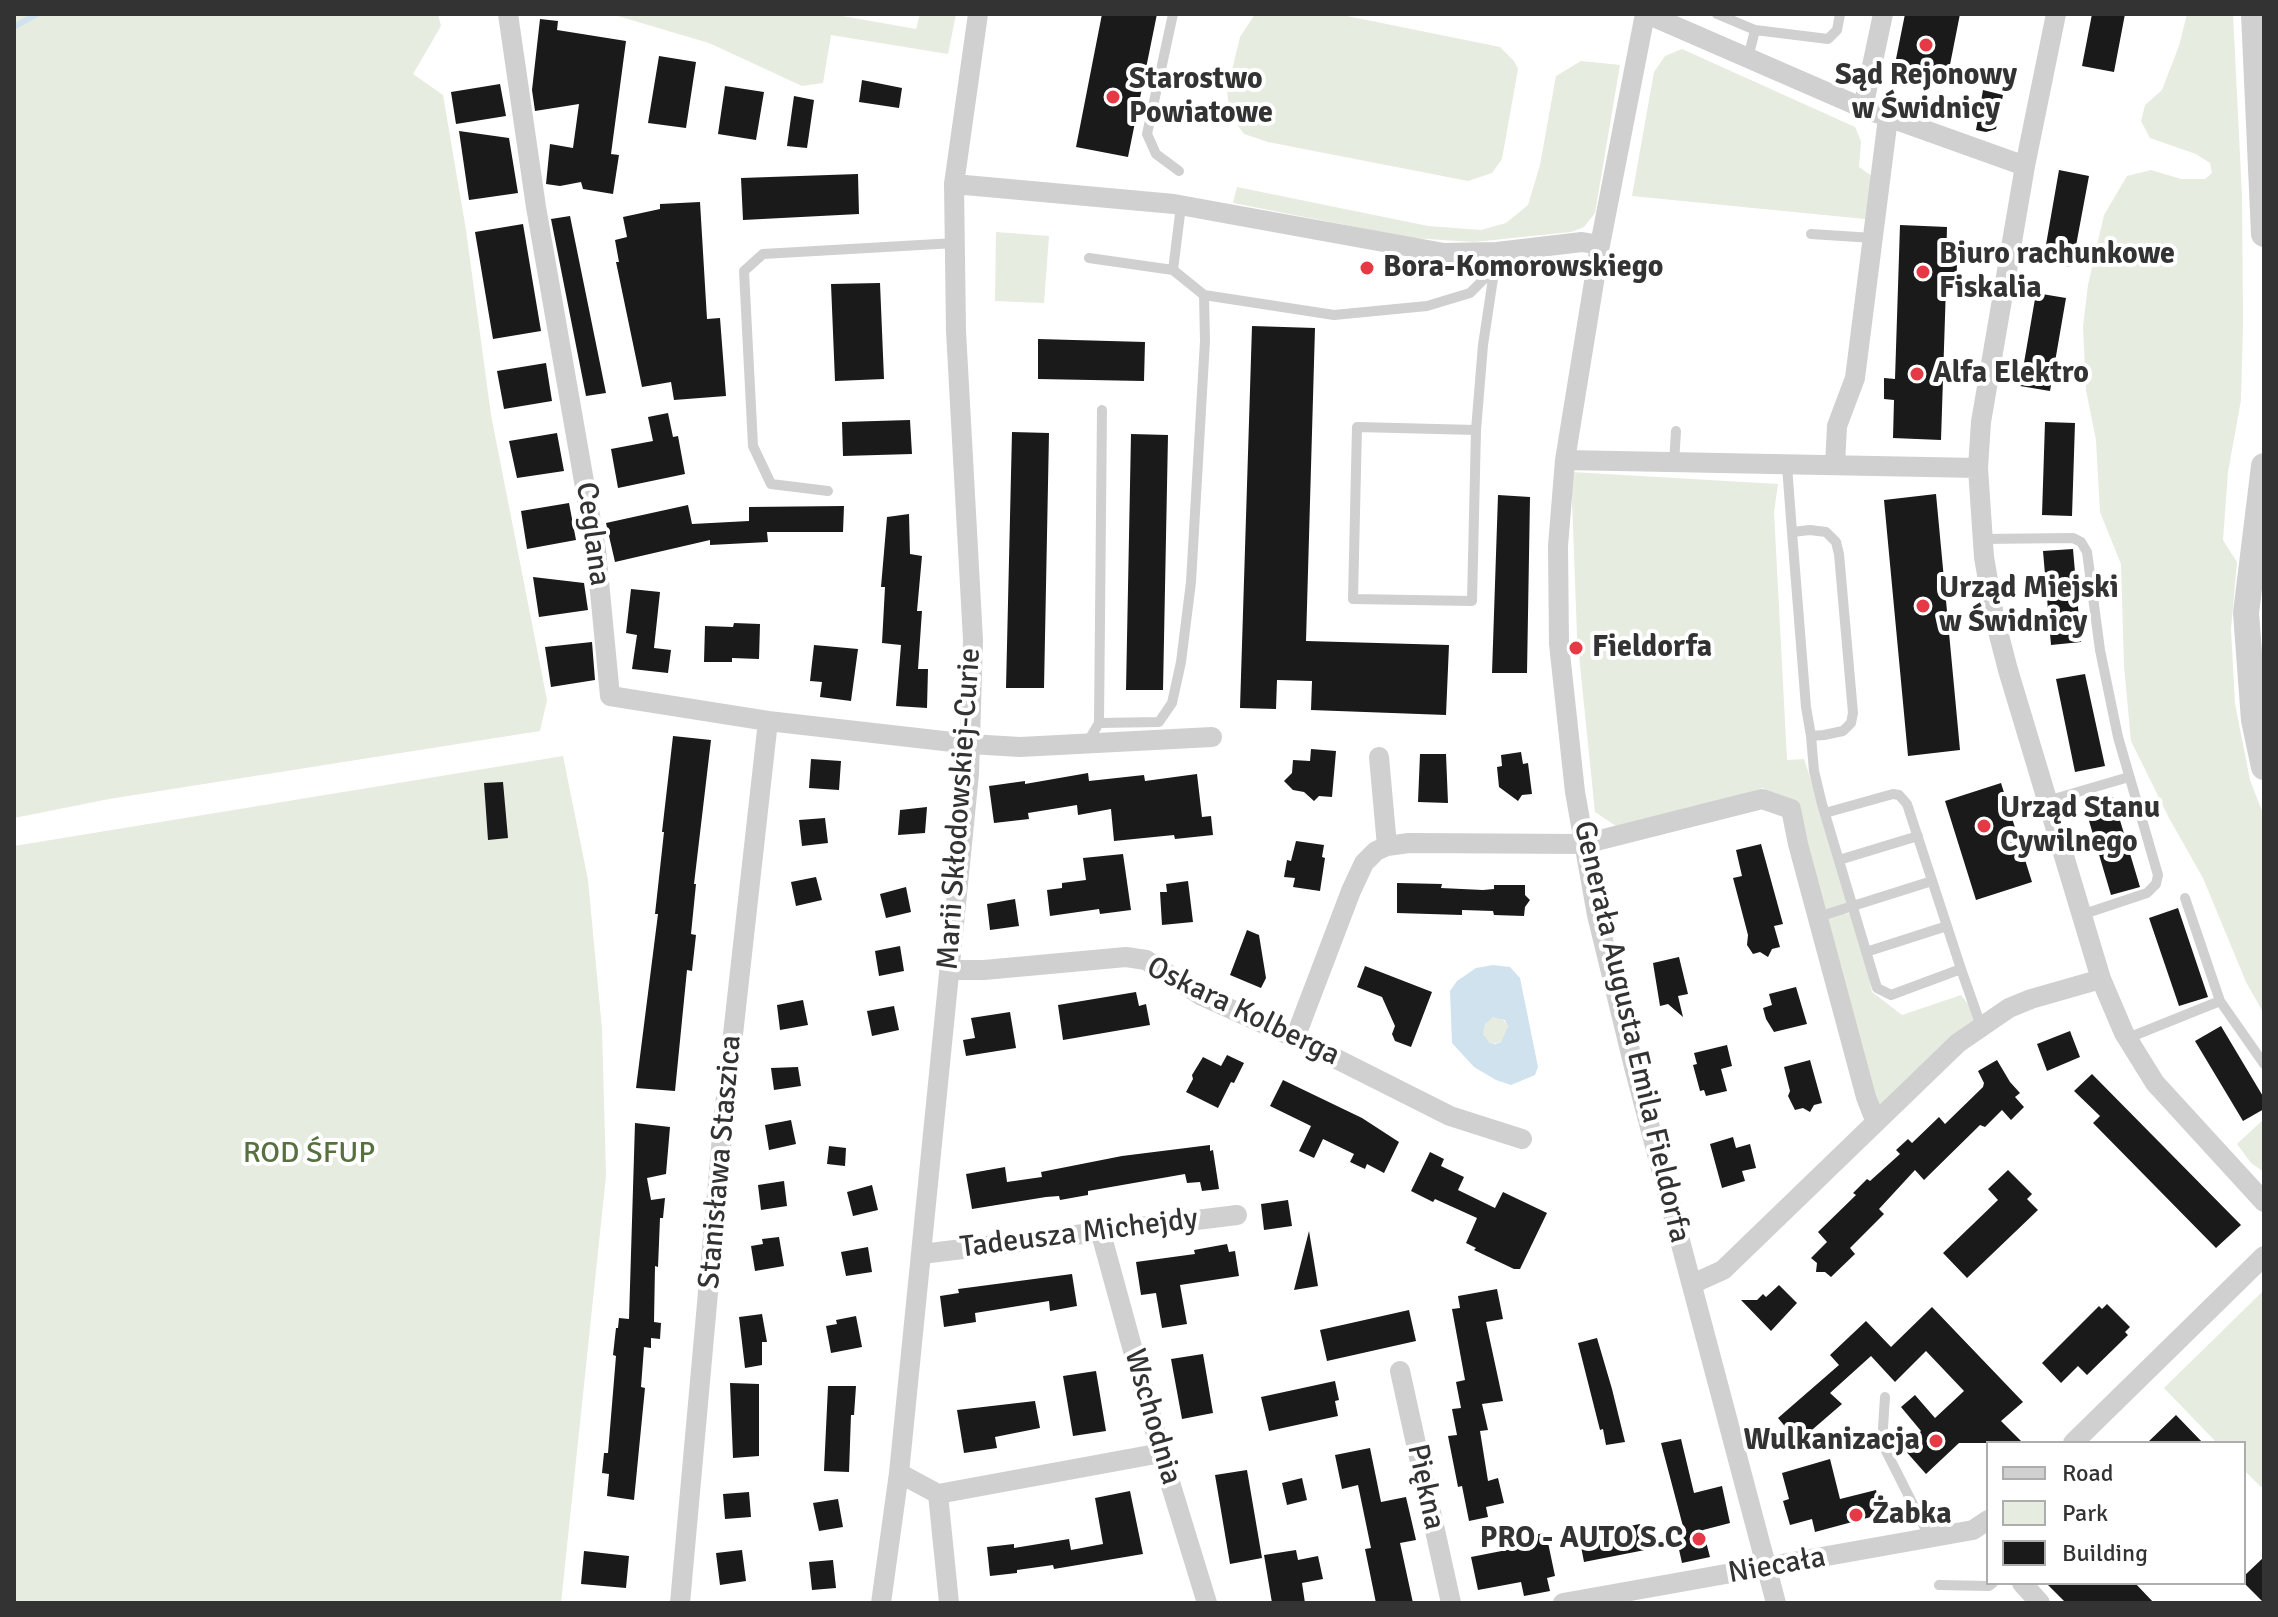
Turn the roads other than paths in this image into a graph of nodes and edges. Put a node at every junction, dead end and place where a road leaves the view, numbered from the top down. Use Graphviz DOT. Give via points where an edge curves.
graph roads {
  1 [pos="508,14"];
  2 [pos="978,14"];
  3 [pos="1173,14"];
  4 [pos="1646,14"];
  5 [pos="1717,14"];
  6 [pos="1840,14"];
  7 [pos="1883,14"];
  8 [pos="2056,14"];
  9 [pos="2254,14"];
  10 [pos="1755,30"];
  11 [pos="1748,58"];
  12 [pos="1863,108"];
  13 [pos="1888,118"];
  14 [pos="2025,166"];
  15 [pos="1179,171"];
  16 [pos="954,184"];
  17 [pos="1181,206"];
  18 [pos="1811,234"];
  19 [pos="2264,234"];
  20 [pos="1873,238"];
  21 [pos="955,243"];
  22 [pos="1600,245"];
  23 [pos="1089,258"];
  24 [pos="1495,261"];
  25 [pos="1173,270"];
  26 [pos="1204,295"];
  27 [pos="1102,410"];
  28 [pos="1476,430"];
  29 [pos="1676,431"];
  30 [pos="1565,460"];
  31 [pos="1674,464"];
  32 [pos="1835,465"];
  33 [pos="1787,466"];
  34 [pos="2264,466"];
  35 [pos="1978,468"];
  36 [pos="828,491"];
  37 [pos="1792,532"];
  38 [pos="1981,539"];
  39 [pos="2257,682"];
  40 [pos="768,721"];
  41 [pos="1099,723"];
  42 [pos="1811,736"];
  43 [pos="1212,737"];
  44 [pos="1087,743"];
  45 [pos="970,744"];
  46 [pos="1379,757"];
  47 [pos="2264,767"];
  48 [pos="2129,777"];
  49 [pos="2047,801"];
  50 [pos="1825,813"];
  51 [pos="1918,836"];
  52 [pos="1584,844"];
  53 [pos="1387,846"];
  54 [pos="1839,860"];
  55 [pos="1932,881"];
  56 [pos="2185,898"];
  57 [pos="1852,905"];
  58 [pos="2081,915"];
  59 [pos="1818,917"];
  60 [pos="1947,926"];
  61 [pos="1866,952"];
  62 [pos="1961,969"];
  63 [pos="949,970"];
  64 [pos="2101,979"];
  65 [pos="2220,1001"];
  66 [pos="1981,1026"];
  67 [pos="1295,1038"];
  68 [pos="2128,1038"];
  69 [pos="2264,1064"];
  70 [pos="1875,1120"];
  71 [pos="1522,1139"];
  72 [pos="2264,1202"];
  73 [pos="1237,1215"];
  74 [pos="1100,1230"];
  75 [pos="922,1254"];
  76 [pos="2264,1256"];
  77 [pos="1692,1284"];
  78 [pos="1400,1371"];
  79 [pos="1885,1397"];
  80 [pos="2075,1441"];
  81 [pos="1161,1453"];
  82 [pos="899,1473"];
  83 [pos="938,1494"];
  84 [pos="1981,1525"];
  85 [pos="1930,1538"];
  86 [pos="1767,1568"];
  87 [pos="1939,1585"];
  88 [pos="1990,1585"];
  89 [pos="2024,1585"];
  90 [pos="680,1603"];
  91 [pos="881,1603"];
  92 [pos="949,1603"];
  93 [pos="1207,1603"];
  94 [pos="1451,1603"];
  95 [pos="1563,1603"];
  96 [pos="1776,1603"];
  97 [pos="2040,1603"];
  1 -- 40 [label="street, Ceglana" via="596,550 610,696"];
  2 -- 16 [label="street, Marii Skłodowskiej-Curie"];
  3 -- 15 [label="lane" via="1147,134 1156,154"];
  4 -- 11 [label="street"];
  4 -- 22 [label="street, Generała Augusta Emila Fieldorfa"];
  5 -- 10 [label="lane"];
  6 -- 10 [label="lane" via="1837,30 1828,39"];
  7 -- 12 [label="street"];
  8 -- 14 [label="street"];
  9 -- 19 [label="street"];
  10 -- 11 [label="lane"];
  11 -- 12 [label="street"];
  12 -- 13 [label="street"];
  13 -- 14 [label="street"];
  13 -- 20 [label="street"];
  14 -- 35 [label="street" via="1981,422"];
  16 -- 17 [label="street"];
  16 -- 21 [label="street, Marii Skłodowskiej-Curie"];
  17 -- 24 [label="street"];
  17 -- 25 [label="lane"];
  18 -- 20 [label="lane"];
  20 -- 32 [label="street" via="1855,378 1837,426"];
  21 -- 36 [label="lane" via="763,254 744,271 753,446 771,484"];
  21 -- 45 [label="street, Marii Skłodowskiej-Curie" via="973,640"];
  22 -- 24 [label="street" via="1582,242"];
  22 -- 30 [label="street, Generała Augusta Emila Fieldorfa"];
  23 -- 25 [label="lane"];
  24 -- 26 [label="lane" via="1470,293 1427,306 1334,315"];
  24 -- 28 [label="lane"];
  25 -- 26 [label="lane"];
  26 -- 41 [label="lane" via="1191,582 1172,703 1159,722"];
  27 -- 41 [label="lane"];
  28 -- 28 [label="lane" via="1472,601 1353,599 1357,427"];
  29 -- 31 [label="lane"];
  30 -- 31 [label="street"];
  30 -- 52 [label="street, Generała Augusta Emila Fieldorfa" via="1558,546 1559,644"];
  31 -- 33 [label="street"];
  32 -- 33 [label="street"];
  32 -- 35 [label="street"];
  33 -- 37 [label="lane"];
  34 -- 39 [label="street" via="2246,613"];
  35 -- 38 [label="street"];
  37 -- 42 [label="lane"];
  37 -- 42 [label="lane" via="1826,532 1839,554 1853,713 1843,731"];
  38 -- 48 [label="lane" via="2081,542"];
  38 -- 49 [label="street" via="1994,616"];
  39 -- 47 [label="street" via="2254,720"];
  40 -- 45 [label="street, Ceglana"];
  40 -- 90 [label="street, Stanisława Staszica" via="724,1115"];
  41 -- 44 [label="lane"];
  42 -- 50 [label="lane"];
  43 -- 44 [label="street, Ceglana"];
  44 -- 45 [label="street, Ceglana"];
  45 -- 63 [label="street, Marii Skłodowskiej-Curie"];
  46 -- 53 [label="street"];
  48 -- 49 [label="lane"];
  48 -- 58 [label="lane" via="2158,875 2156,884 2138,897"];
  49 -- 58 [label="street"];
  50 -- 51 [label="lane" via="1899,795"];
  50 -- 54 [label="lane"];
  51 -- 54 [label="lane"];
  51 -- 55 [label="lane"];
  52 -- 53 [label="street"];
  52 -- 59 [label="street" via="1762,799 1791,809"];
  52 -- 77 [label="street, Generała Augusta Emila Fieldorfa" via="1597,915"];
  53 -- 67 [label="street" via="1364,863"];
  54 -- 57 [label="lane"];
  55 -- 57 [label="lane"];
  55 -- 60 [label="lane"];
  56 -- 65 [label="lane"];
  57 -- 59 [label="lane"];
  57 -- 61 [label="lane"];
  58 -- 64 [label="street"];
  59 -- 70 [label="street"];
  60 -- 61 [label="lane"];
  60 -- 62 [label="lane"];
  61 -- 62 [label="lane" via="1877,988 1891,995"];
  62 -- 66 [label="lane"];
  63 -- 67 [label="street, Oskara Kolberga" via="1126,957 1146,960 1202,996"];
  63 -- 75 [label="street, Marii Skłodowskiej-Curie"];
  64 -- 66 [label="street" via="2031,999"];
  64 -- 68 [label="street"];
  65 -- 68 [label="lane"];
  65 -- 69 [label="lane"];
  66 -- 70 [label="street"];
  67 -- 71 [label="street, Oskara Kolberga" via="1450,1116"];
  68 -- 72 [label="street" via="2155,1083"];
  70 -- 77 [label="street" via="1723,1270"];
  73 -- 74 [label="street, Tadeusza Michejdy"];
  74 -- 75 [label="street, Tadeusza Michejdy"];
  74 -- 81 [label="street, Wschodnia"];
  75 -- 82 [label="street, Marii Skłodowskiej-Curie"];
  76 -- 80 [label="street"];
  77 -- 86 [label="street, Generała Augusta Emila Fieldorfa"];
  78 -- 94 [label="street, Piękna"];
  79 -- 85 [label="lane" via="1882,1443"];
  81 -- 83 [label="street"];
  81 -- 93 [label="street, Wschodnia"];
  82 -- 83 [label="street"];
  82 -- 91 [label="street, Marii Skłodowskiej-Curie"];
  83 -- 92 [label="street"];
  84 -- 85 [label="street, Niecała"];
  85 -- 86 [label="street, Niecała"];
  86 -- 95 [label="street, Niecała"];
  86 -- 96 [label="street, Generała Augusta Emila Fieldorfa"];
  87 -- 88 [label="lane"];
  89 -- 97 [label="street"];
}
